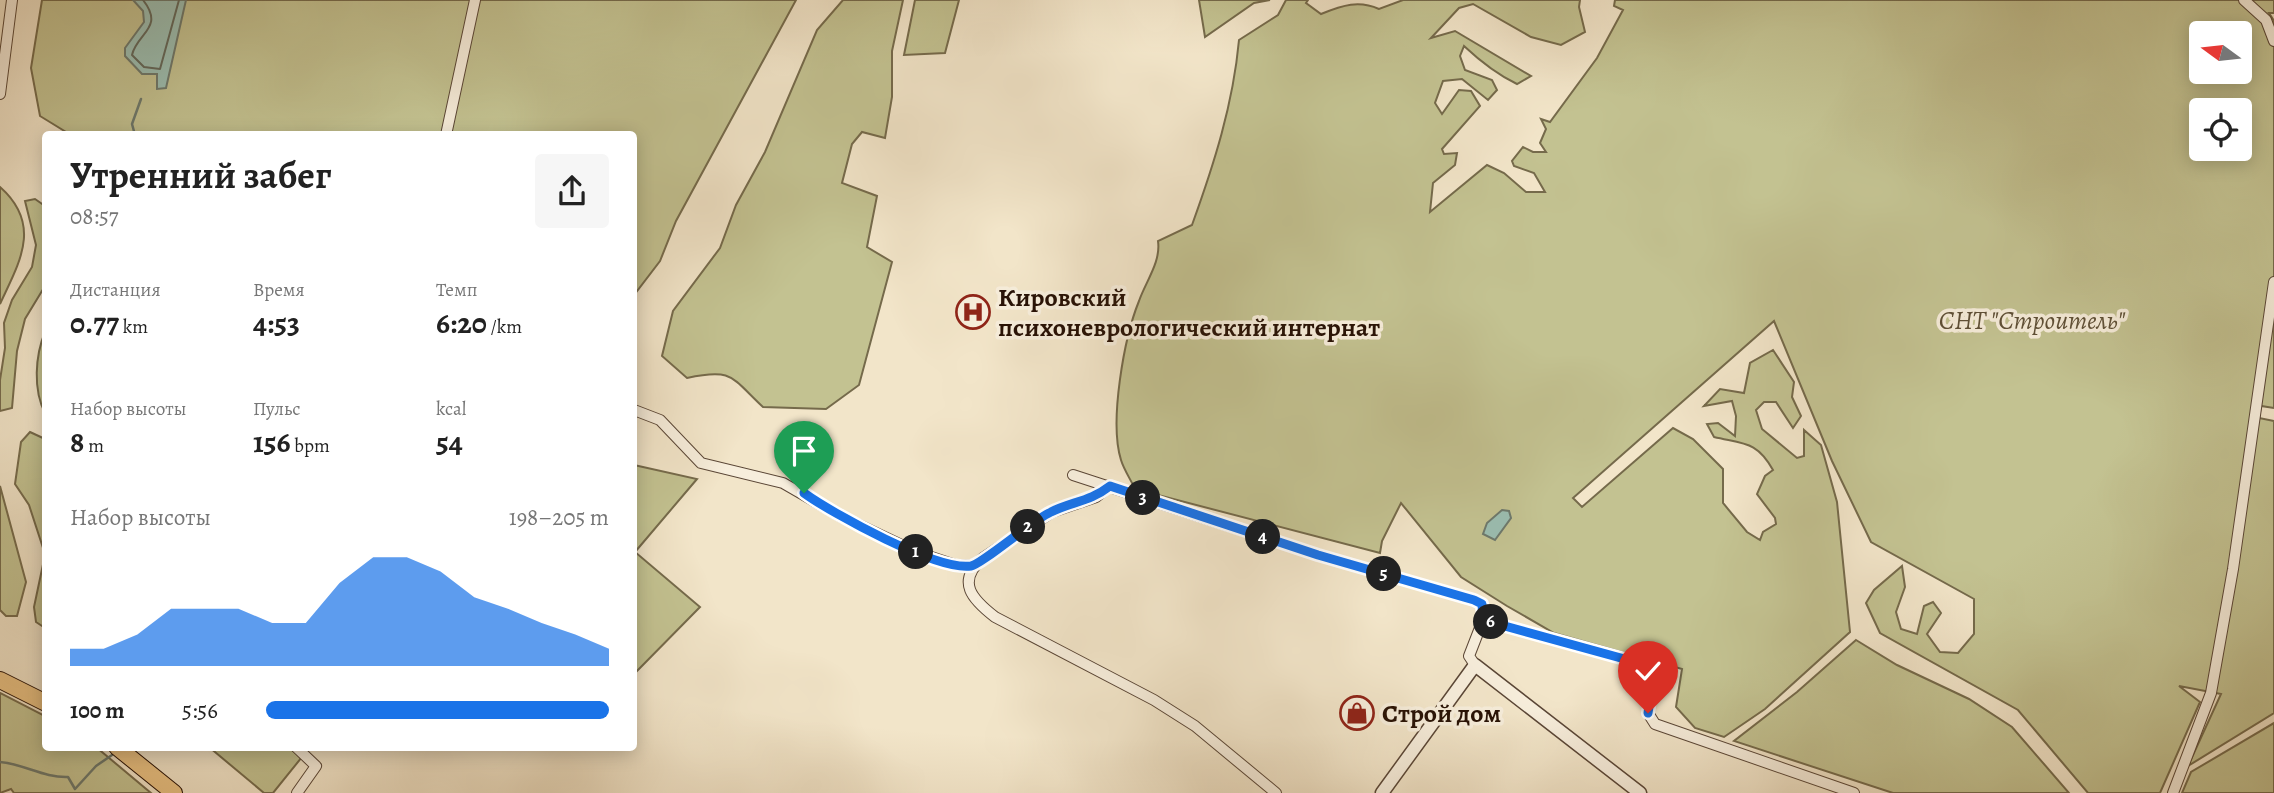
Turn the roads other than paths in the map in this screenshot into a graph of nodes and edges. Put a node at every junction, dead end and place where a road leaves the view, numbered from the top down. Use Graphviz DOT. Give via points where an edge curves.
graph roads {
  1 [pos="12,0"];
  2 [pos="475,0"];
  3 [pos="2244,0"];
  4 [pos="2274,41"];
  5 [pos="0,94"];
  6 [pos="447,131"];
  7 [pos="2274,282"];
  8 [pos="637,411"];
  9 [pos="1073,475"];
  10 [pos="1110,486"];
  11 [pos="973,566"];
  12 [pos="1483,620"];
  13 [pos="1475,664"];
  14 [pos="0,680"];
  15 [pos="42,701"];
  16 [pos="122,751"];
  17 [pos="300,751"];
  18 [pos="174,793"];
  19 [pos="297,793"];
  20 [pos="1276,793"];
  21 [pos="1382,793"];
  22 [pos="1640,793"];
  23 [pos="1854,793"];
  24 [pos="2173,793"];
  1 -- 5 [label="street"];
  2 -- 6 [label="street"];
  3 -- 4 [label="street" via="2266,20"];
  7 -- 24 [label="street" via="2211,693"];
  8 -- 11 [label="street" via="660,420 701,463 783,483 916,552"];
  9 -- 10 [label="street"];
  10 -- 11 [label="street" via="1096,497 1052,512"];
  10 -- 12 [label="street" via="1318,555 1474,600 1482,604"];
  11 -- 20 [label="street" via="973,600 995,617 1154,700 1195,726"];
  12 -- 13 [label="street" via="1469,656"];
  12 -- 23 [label="street" via="1650,666 1654,674 1648,713 1655,724"];
  13 -- 21 [label="street"];
  13 -- 22 [label="street"];
  14 -- 15 [label="main road"];
  16 -- 18 [label="main road"];
  17 -- 19 [label="street" via="316,766"];
}
